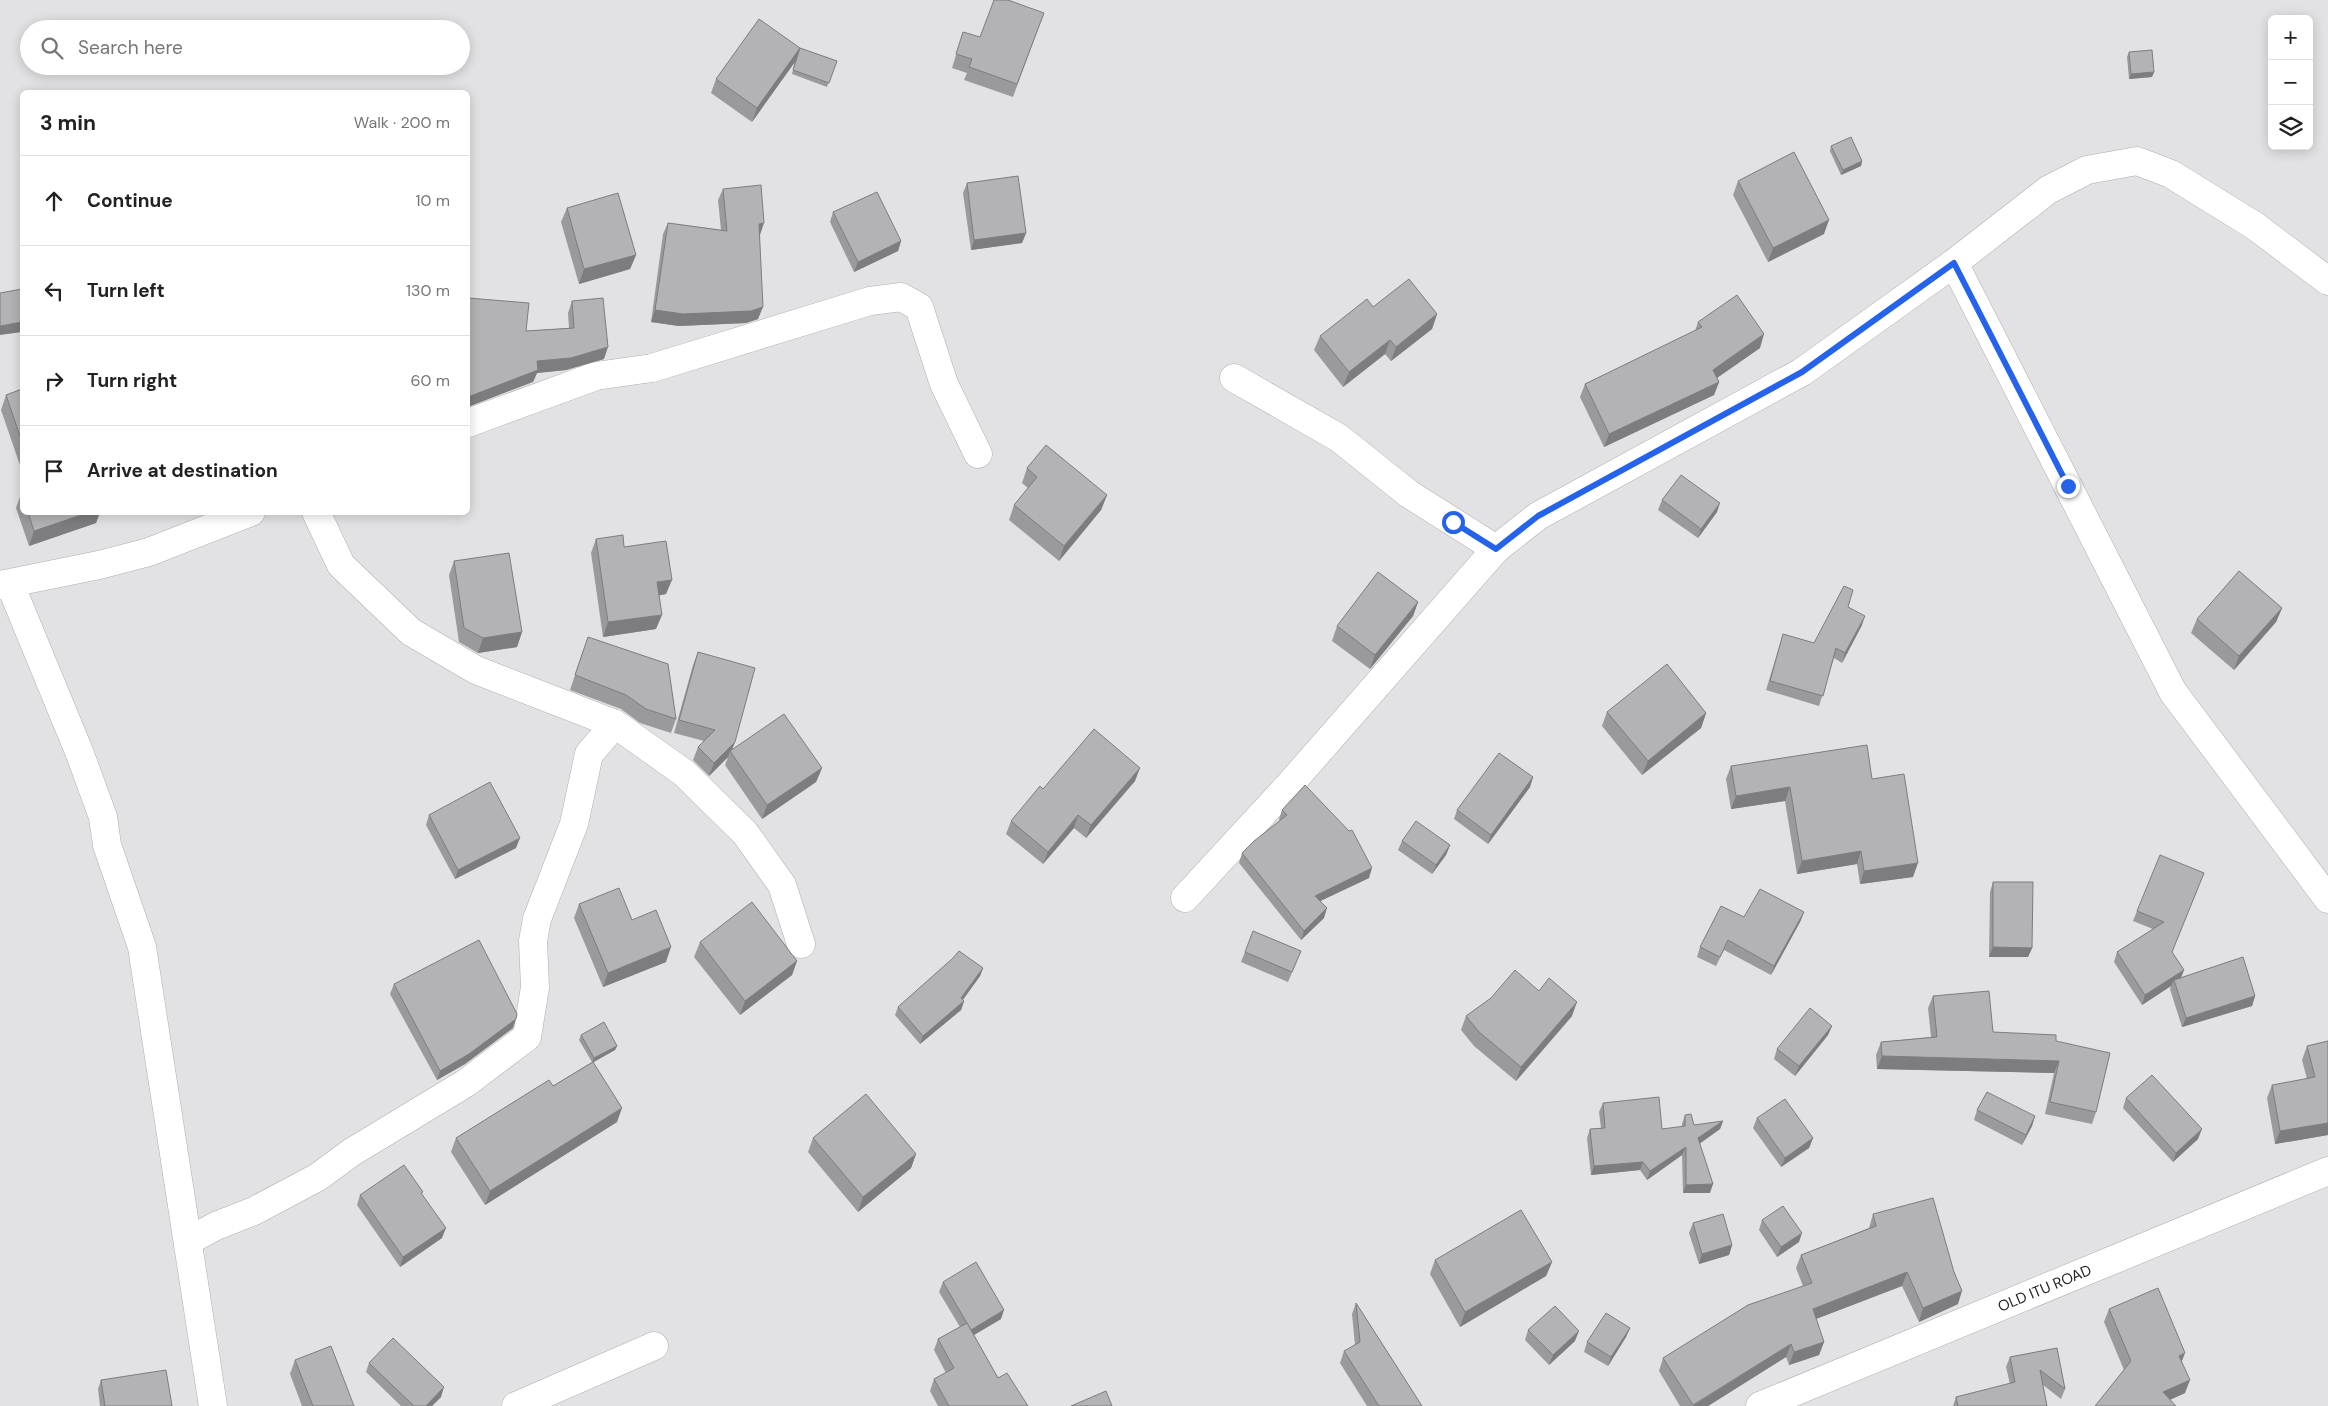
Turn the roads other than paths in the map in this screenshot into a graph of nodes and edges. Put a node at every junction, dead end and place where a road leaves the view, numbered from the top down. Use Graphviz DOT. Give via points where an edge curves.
graph roads {
  1 [pos="1954,263"];
  2 [pos="2328,281"];
  3 [pos="1234,378"];
  4 [pos="470,421"];
  5 [pos="978,454"];
  6 [pos="236,515"];
  7 [pos="317,515"];
  8 [pos="200,522"];
  9 [pos="1496,549"];
  10 [pos="5,584"];
  11 [pos="615,724"];
  12 [pos="1186,898"];
  13 [pos="2328,899"];
  14 [pos="801,944"];
  15 [pos="2328,1171"];
  16 [pos="188,1241"];
  17 [pos="654,1346"];
  18 [pos="213,1406"];
  19 [pos="516,1406"];
  20 [pos="1760,1406"];
  1 -- 2 [label="street" via="2048,190 2087,170 2136,160 2171,174 2255,226"];
  1 -- 9 [label="street" via="1802,372 1538,516"];
  1 -- 13 [label="street" via="2173,692"];
  3 -- 9 [label="street" via="1339,438 1409,494"];
  4 -- 5 [label="street" via="596,376 652,368 870,302 901,297 919,307 944,384"];
  6 -- 8 [label="street"];
  7 -- 11 [label="street" via="342,565 411,632 476,670"];
  8 -- 10 [label="street" via="149,552 99,566"];
  9 -- 12 [label="street"];
  10 -- 16 [label="street" via="96,799 107,846 142,947"];
  11 -- 14 [label="street" via="684,773 745,833 782,885"];
  11 -- 16 [label="street" via="589,754 574,824 537,919 533,941 535,987 527,1037 466,1083 352,1152 318,1177"];
  15 -- 20 [label="street, OLD ITU ROAD"];
  16 -- 18 [label="street"];
  17 -- 19 [label="street"];
}
